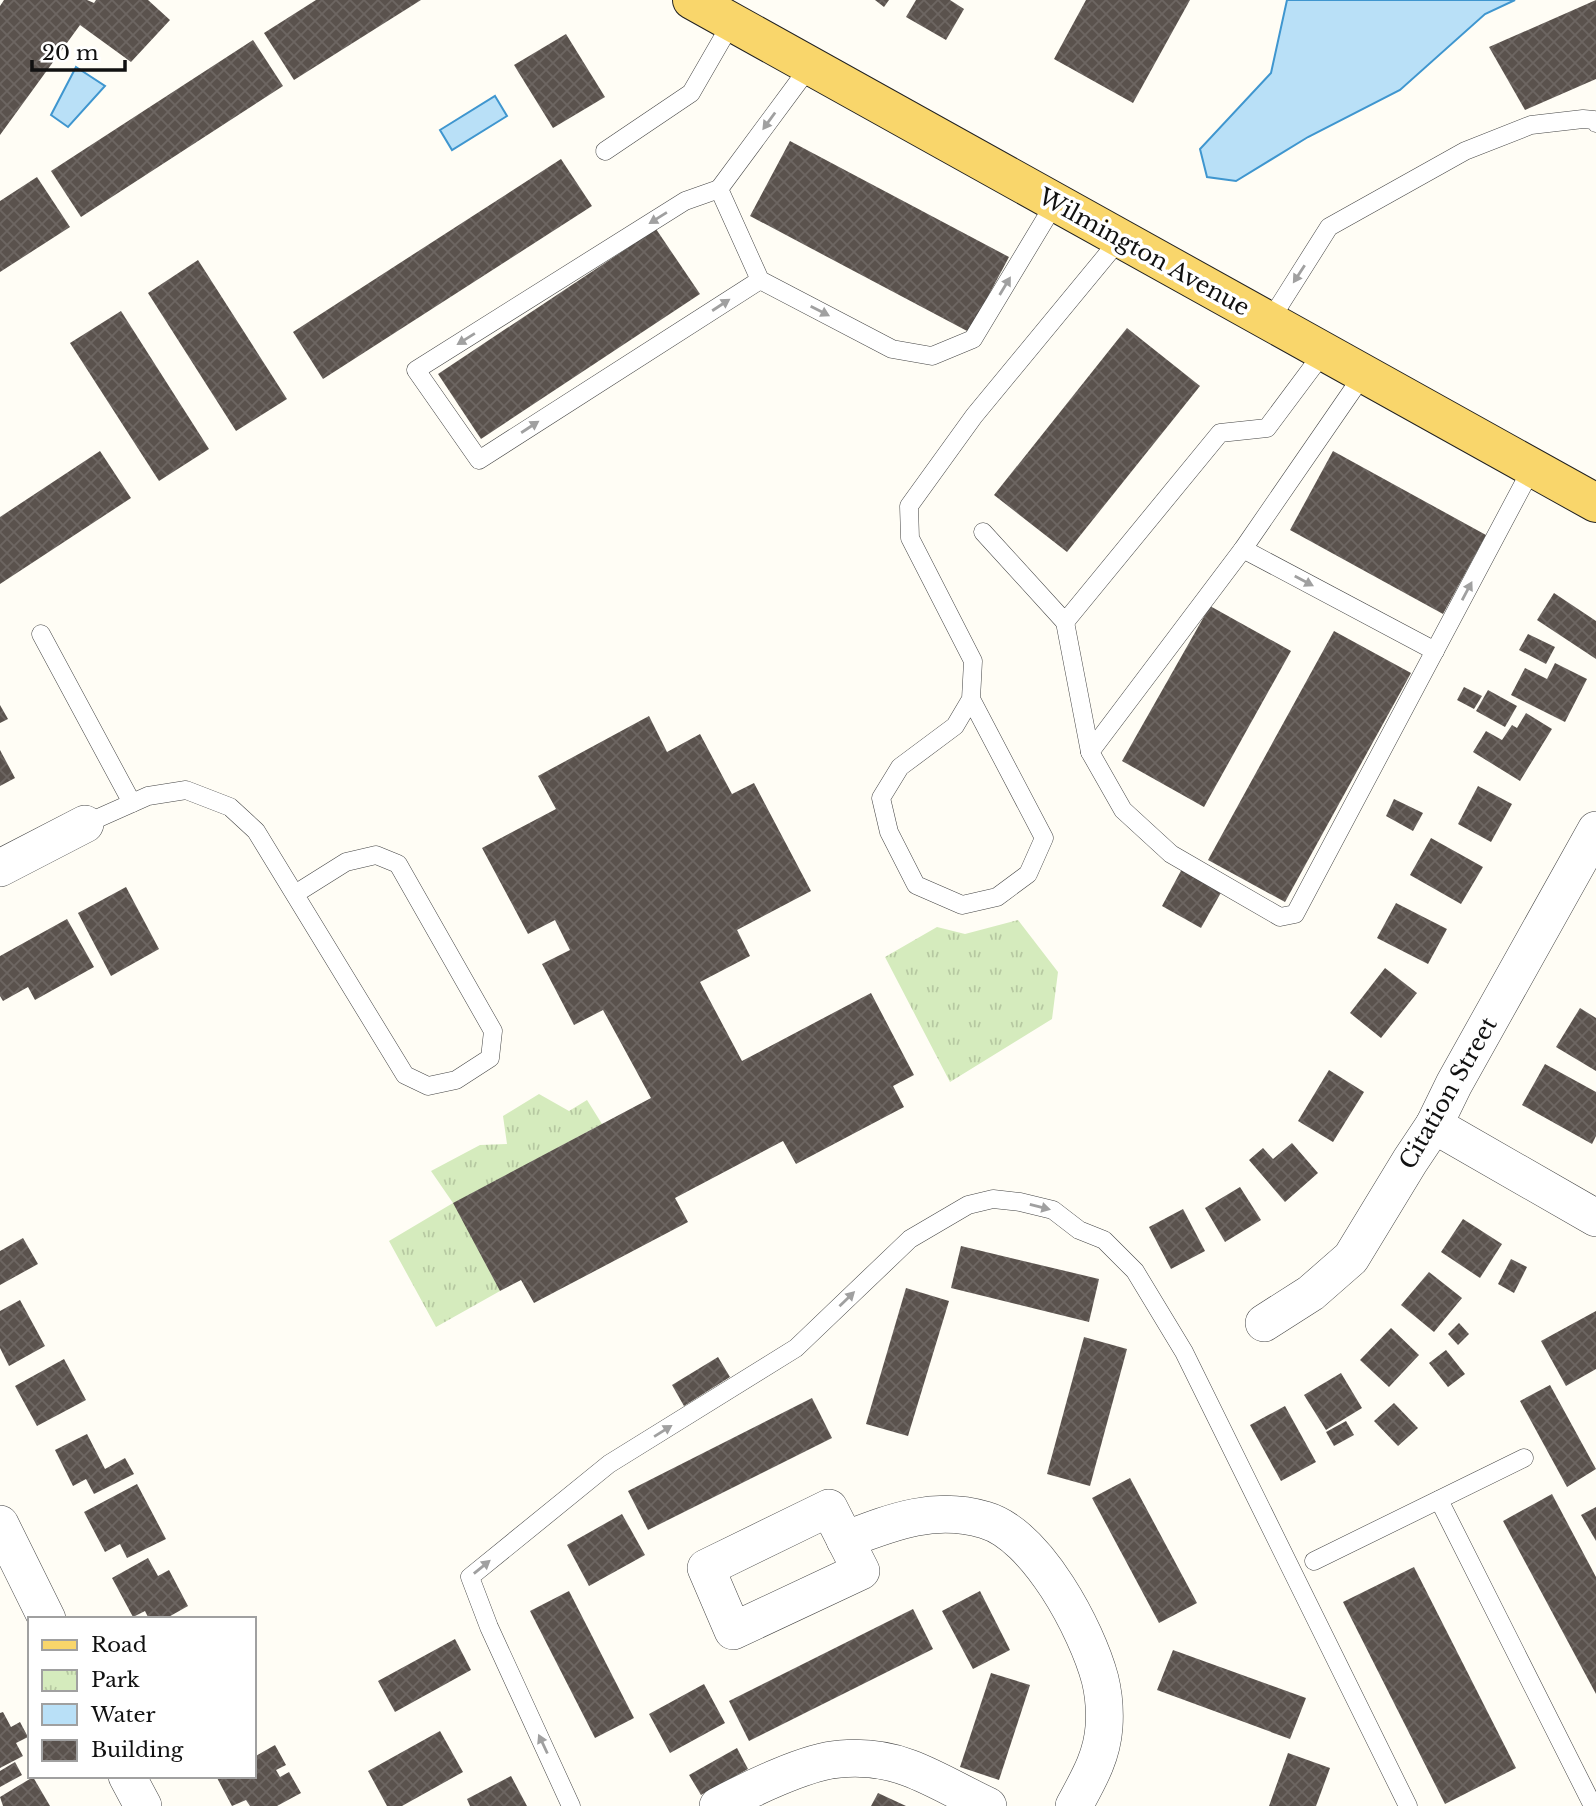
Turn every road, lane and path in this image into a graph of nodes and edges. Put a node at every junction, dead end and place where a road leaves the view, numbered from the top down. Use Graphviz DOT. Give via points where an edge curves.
graph roads {
  1 [pos="692,0"];
  2 [pos="732,22"];
  3 [pos="810,66"];
  4 [pos="1595,121"];
  5 [pos="605,151"];
  6 [pos="719,189"];
  7 [pos="1055,203"];
  8 [pos="1119,239"];
  9 [pos="760,280"];
  10 [pos="1269,322"];
  11 [pos="1323,353"];
  12 [pos="1363,375"];
  13 [pos="1532,468"];
  14 [pos="1596,503"];
  15 [pos="983,532"];
  16 [pos="1243,550"];
  17 [pos="1065,622"];
  18 [pos="41,634"];
  19 [pos="1435,651"];
  20 [pos="971,699"];
  21 [pos="1090,752"];
  22 [pos="132,803"];
  23 [pos="85,824"];
  24 [pos="1596,830"];
  25 [pos="0,868"];
  26 [pos="295,894"];
  27 [pos="1434,1125"];
  28 [pos="1596,1218"];
  29 [pos="1264,1323"];
  30 [pos="1524,1458"];
  31 [pos="1439,1500"];
  32 [pos="0,1524"];
  33 [pos="845,1540"];
  34 [pos="1314,1561"];
  35 [pos="46,1617"];
  36 [pos="128,1778"];
  37 [pos="142,1806"];
  38 [pos="571,1806"];
  39 [pos="718,1806"];
  40 [pos="988,1806"];
  41 [pos="1074,1806"];
  42 [pos="1408,1806"];
  43 [pos="1593,1806"];
  1 -- 2 [label="main road, Wilmington Avenue"];
  2 -- 3 [label="main road, Wilmington Avenue"];
  2 -- 5 [label="lane" via="691,93"];
  3 -- 6 [label="lane, one-way"];
  3 -- 7 [label="main road, Wilmington Avenue"];
  4 -- 10 [label="lane, one-way" via="1531,125 1465,151 1329,227"];
  6 -- 9 [label="lane"];
  6 -- 9 [label="lane, one-way" via="685,201 416,370 479,460"];
  7 -- 8 [label="main road, Wilmington Avenue"];
  9 -- 7 [label="lane, one-way" via="892,349 932,356 973,339"];
  8 -- 10 [label="main road, Wilmington Avenue"];
  8 -- 20 [label="lane" via="974,415 909,506 910,538 973,661"];
  10 -- 11 [label="main road, Wilmington Avenue"];
  11 -- 12 [label="main road, Wilmington Avenue"];
  11 -- 17 [label="lane" via="1267,428 1220,433"];
  12 -- 13 [label="main road, Wilmington Avenue"];
  12 -- 16 [label="lane"];
  13 -- 14 [label="main road, Wilmington Avenue"];
  19 -- 13 [label="lane, one-way"];
  15 -- 17 [label="lane"];
  16 -- 19 [label="lane, one-way"];
  16 -- 21 [label="lane"];
  17 -- 21 [label="lane"];
  18 -- 22 [label="lane"];
  19 -- 21 [label="lane" via="1295,914 1280,917 1171,854 1123,810"];
  20 -- 20 [label="lane" via="955,726 900,767 881,798 888,832 916,885 962,905 997,897 1028,874 1044,838"];
  22 -- 23 [label="lane"];
  22 -- 26 [label="lane" via="186,790 230,807 256,831"];
  23 -- 25 [label="street"];
  24 -- 27 [label="street, Citation Street"];
  26 -- 26 [label="lane" via="405,1075 428,1086 456,1080 490,1058 493,1031 398,864 376,855 346,862"];
  27 -- 28 [label="street"];
  27 -- 29 [label="street, Citation Street" via="1351,1258 1311,1293"];
  30 -- 31 [label="lane"];
  31 -- 34 [label="lane"];
  31 -- 43 [label="lane"];
  32 -- 35 [label="street"];
  33 -- 41 [label="street" via="895,1521 948,1514 986,1520 1034,1555 1082,1631 1102,1690 1104,1729 1098,1763"];
  36 -- 37 [label="street"];
  38 -- 42 [label="lane, one-way" via="470,1577 609,1464 796,1348 910,1239 968,1205 993,1199 1053,1210 1079,1230 1104,1240 1135,1270 1184,1352"];
  39 -- 40 [label="street" via="777,1779 838,1759 876,1760 909,1768"];
}
